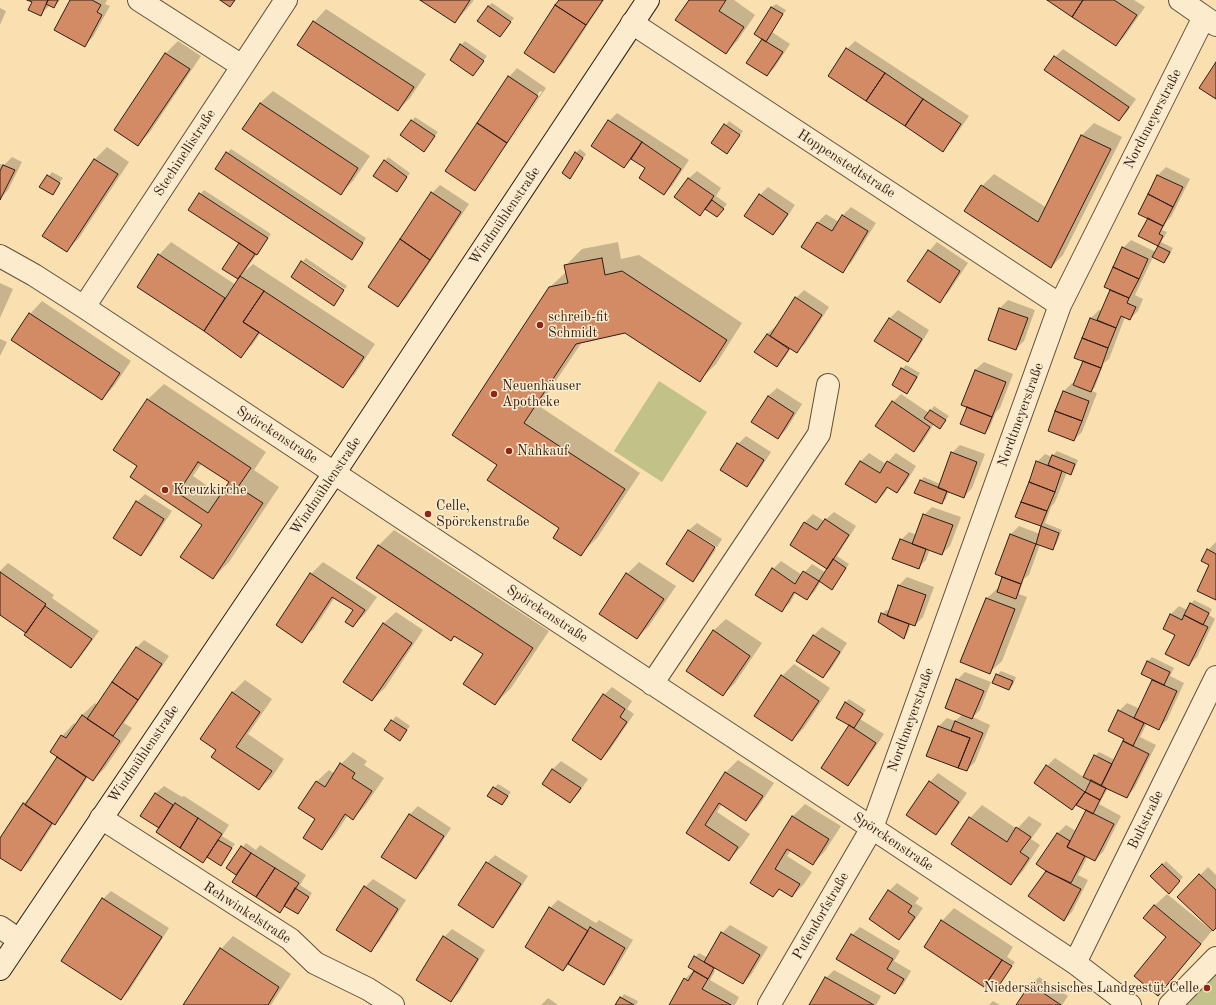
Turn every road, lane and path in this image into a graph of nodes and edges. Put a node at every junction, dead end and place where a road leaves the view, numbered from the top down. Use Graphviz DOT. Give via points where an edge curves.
graph roads {
  1 [pos="140,0"];
  2 [pos="286,0"];
  3 [pos="648,0"];
  4 [pos="1180,0"];
  5 [pos="1210,21"];
  6 [pos="632,23"];
  7 [pos="242,66"];
  8 [pos="0,256"];
  9 [pos="1060,305"];
  10 [pos="84,307"];
  11 [pos="828,385"];
  12 [pos="334,472"];
  13 [pos="1216,677"];
  14 [pos="652,684"];
  15 [pos="101,818"];
  16 [pos="872,828"];
  17 [pos="0,927"];
  18 [pos="20,940"];
  19 [pos="1216,958"];
  20 [pos="1075,963"];
  21 [pos="0,969"];
  22 [pos="1124,1003"];
  23 [pos="393,1005"];
  24 [pos="769,1005"];
  25 [pos="1170,1005"];
  1 -- 7 [label="street"];
  2 -- 7 [label="street, Stechinellistraße"];
  3 -- 6 [label="street, Windmühlenstraße"];
  4 -- 5 [label="street"];
  5 -- 9 [label="street, Nordtmeyerstraße"];
  6 -- 9 [label="street, Hoppenstedtstraße"];
  6 -- 12 [label="street, Windmühlenstraße"];
  7 -- 10 [label="street, Stechinellistraße"];
  8 -- 10 [label="street, Spörckenstraße"];
  9 -- 16 [label="street, Nordtmeyerstraße"];
  10 -- 12 [label="street, Spörckenstraße"];
  11 -- 14 [label="street" via="819,434"];
  12 -- 14 [label="street, Spörckenstraße"];
  12 -- 15 [label="street, Windmühlenstraße"];
  13 -- 20 [label="street, Bultstraße"];
  14 -- 16 [label="street, Spörckenstraße"];
  15 -- 18 [label="street, Windmühlenstraße"];
  15 -- 23 [label="street, Rehwinkelstraße" via="290,939 315,964 368,989"];
  16 -- 20 [label="street, Spörckenstraße"];
  16 -- 24 [label="street, Pufendorfstraße"];
  17 -- 18 [label="street"];
  18 -- 21 [label="street, Windmühlenstraße"];
  19 -- 25 [label="street"];
  20 -- 22 [label="street, Spörckenstraße"];
}
